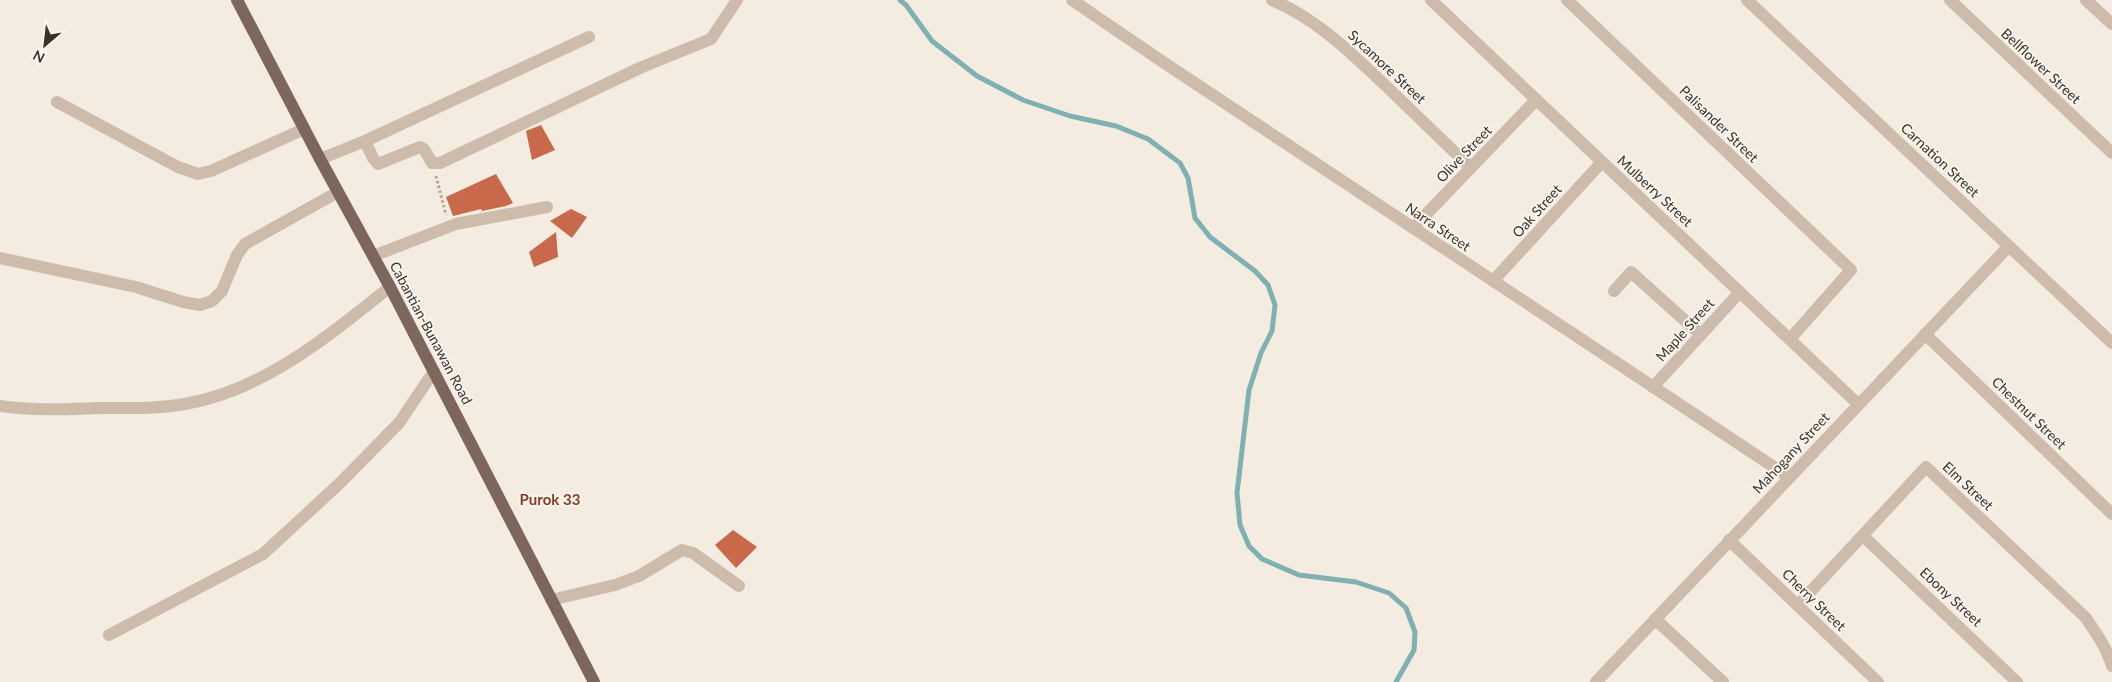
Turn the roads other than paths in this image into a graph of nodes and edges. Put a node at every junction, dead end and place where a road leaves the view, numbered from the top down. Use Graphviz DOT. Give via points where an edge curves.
graph roads {
  1 [pos="237,0"];
  2 [pos="737,0"];
  3 [pos="1072,0"];
  4 [pos="1272,0"];
  5 [pos="1431,0"];
  6 [pos="1567,0"];
  7 [pos="1747,0"];
  8 [pos="1950,0"];
  9 [pos="2086,0"];
  10 [pos="2112,24"];
  11 [pos="589,37"];
  12 [pos="1536,100"];
  13 [pos="57,102"];
  14 [pos="304,129"];
  15 [pos="366,141"];
  16 [pos="2112,153"];
  17 [pos="320,159"];
  18 [pos="1602,162"];
  19 [pos="1471,168"];
  20 [pos="338,192"];
  21 [pos="547,207"];
  22 [pos="1414,228"];
  23 [pos="2009,246"];
  24 [pos="373,256"];
  25 [pos="0,258"];
  26 [pos="1493,281"];
  27 [pos="390,287"];
  28 [pos="1614,291"];
  29 [pos="1740,292"];
  30 [pos="1925,334"];
  31 [pos="1701,335"];
  32 [pos="1790,339"];
  33 [pos="2112,343"];
  34 [pos="434,372"];
  35 [pos="1653,387"];
  36 [pos="1858,404"];
  37 [pos="0,406"];
  38 [pos="1789,477"];
  39 [pos="2112,514"];
  40 [pos="1863,536"];
  41 [pos="1729,540"];
  42 [pos="739,586"];
  43 [pos="551,600"];
  44 [pos="1798,605"];
  45 [pos="1655,619"];
  46 [pos="109,635"];
  47 [pos="2112,666"];
  48 [pos="594,682"];
  49 [pos="1596,682"];
  50 [pos="1723,682"];
  51 [pos="1878,682"];
  52 [pos="2017,682"];
  1 -- 14 [label="main road, Cabantian-Bunawan Road"];
  2 -- 15 [label="street" via="711,39 642,67 440,163 432,163 420,148 378,164"];
  3 -- 22 [label="street, Narra Street"];
  4 -- 19 [label="street, Sycamore Street" via="1292,8 1342,45"];
  5 -- 12 [label="street, Mulberry Street"];
  6 -- 32 [label="street, Palisander Street" via="1851,270"];
  7 -- 23 [label="street, Carnation Street"];
  8 -- 16 [label="street, Bellflower Street"];
  9 -- 10 [label="street"];
  11 -- 15 [label="street"];
  12 -- 18 [label="street, Mulberry Street"];
  12 -- 19 [label="street, Olive Street"];
  13 -- 14 [label="street" via="178,167 198,174"];
  14 -- 17 [label="main road, Cabantian-Bunawan Road"];
  15 -- 17 [label="street"];
  17 -- 20 [label="main road, Cabantian-Bunawan Road"];
  18 -- 26 [label="street, Oak Street"];
  18 -- 29 [label="street, Mulberry Street"];
  19 -- 22 [label="street, Olive Street"];
  20 -- 24 [label="main road, Cabantian-Bunawan Road"];
  20 -- 25 [label="street" via="245,244 236,255 222,291 212,301 200,305 136,287"];
  21 -- 24 [label="street" via="449,226"];
  22 -- 26 [label="street, Narra Street"];
  23 -- 30 [label="street, Mahogany Street"];
  23 -- 33 [label="street, Carnation Street"];
  24 -- 27 [label="main road, Cabantian-Bunawan Road"];
  26 -- 35 [label="street, Narra Street"];
  27 -- 34 [label="main road, Cabantian-Bunawan Road"];
  27 -- 37 [label="street" via="291,362 216,397 156,406 52,409"];
  28 -- 31 [label="street" via="1631,272"];
  29 -- 31 [label="street, Maple Street"];
  29 -- 32 [label="street, Mulberry Street"];
  30 -- 36 [label="street, Mahogany Street"];
  30 -- 39 [label="street, Chestnut Street"];
  31 -- 35 [label="street, Maple Street"];
  32 -- 36 [label="street, Mulberry Street"];
  34 -- 43 [label="main road, Cabantian-Bunawan Road"];
  34 -- 46 [label="street" via="399,423 340,484 262,554"];
  35 -- 38 [label="street, Narra Street"];
  36 -- 38 [label="street, Mahogany Street"];
  38 -- 41 [label="street, Mahogany Street"];
  40 -- 44 [label="street, Elm Street"];
  40 -- 47 [label="street, Elm Street" via="1926,468 2086,618 2100,638"];
  40 -- 52 [label="street, Ebony Street"];
  41 -- 44 [label="street, Cherry Street"];
  41 -- 45 [label="street, Mahogany Street"];
  42 -- 43 [label="street" via="693,552 682,550 639,576"];
  43 -- 48 [label="main road, Cabantian-Bunawan Road"];
  44 -- 51 [label="street, Cherry Street"];
  45 -- 49 [label="street, Mahogany Street"];
  45 -- 50 [label="street"];
}
